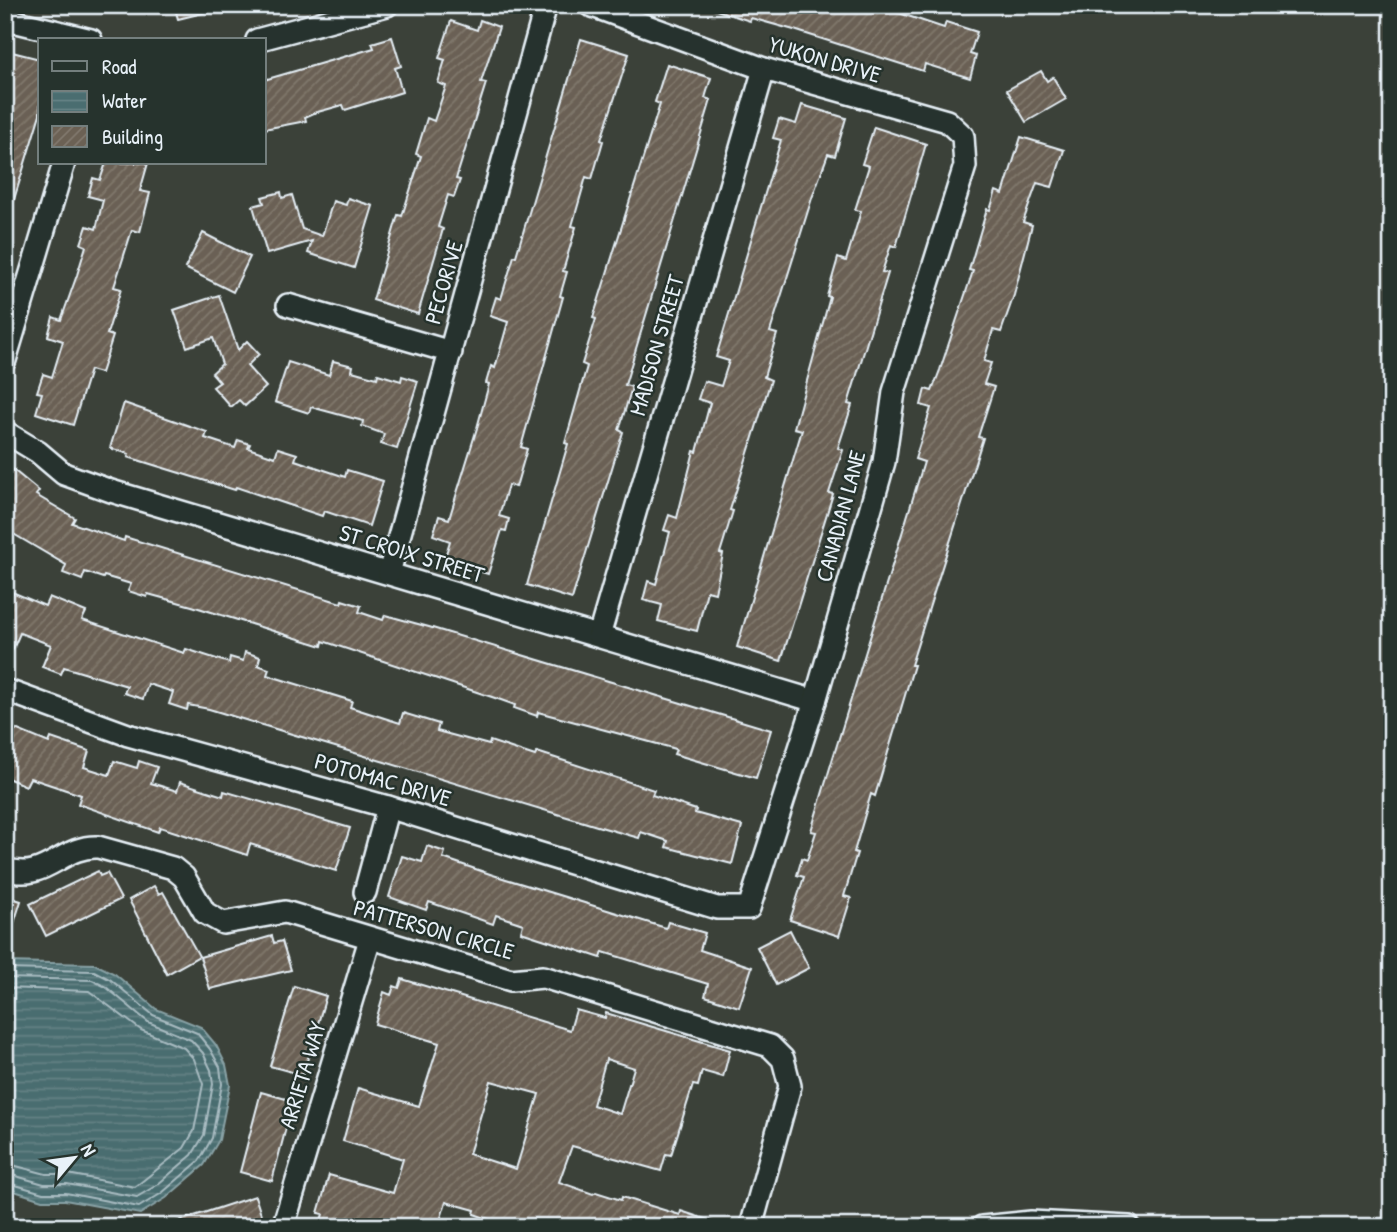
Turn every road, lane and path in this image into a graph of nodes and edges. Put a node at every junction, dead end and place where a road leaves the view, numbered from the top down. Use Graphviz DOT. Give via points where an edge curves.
graph roads {
  1 [pos="387,5"];
  2 [pos="546,5"];
  3 [pos="590,5"];
  4 [pos="5,19"];
  5 [pos="83,38"];
  6 [pos="264,38"];
  7 [pos="764,69"];
  8 [pos="963,136"];
  9 [pos="64,164"];
  10 [pos="288,305"];
  11 [pos="451,352"];
  12 [pos="5,360"];
  13 [pos="5,432"];
  14 [pos="389,573"];
  15 [pos="599,636"];
  16 [pos="5,690"];
  17 [pos="815,702"];
  18 [pos="388,807"];
  19 [pos="5,869"];
  20 [pos="365,892"];
  21 [pos="749,908"];
  22 [pos="370,939"];
  23 [pos="283,1227"];
  24 [pos="751,1227"];
  25 [pos="982,1227"];
  26 [pos="1129,1227"];
  1 -- 6 [label="street"];
  2 -- 11 [label="street, PECORIVE"];
  3 -- 7 [label="street, YUKON DRIVE"];
  4 -- 5 [label="street"];
  7 -- 8 [label="street, YUKON DRIVE" via="947,121"];
  7 -- 15 [label="street, MADISON STREET"];
  8 -- 17 [label="street, CANADIAN LANE" via="964,166 894,391 884,463"];
  9 -- 12 [label="street"];
  10 -- 11 [label="street"];
  11 -- 14 [label="street, PECORIVE"];
  13 -- 14 [label="street, ST CROIX STREET" via="64,474"];
  14 -- 15 [label="street, ST CROIX STREET"];
  15 -- 17 [label="street, ST CROIX STREET"];
  16 -- 18 [label="street, POTOMAC DRIVE" via="128,735"];
  17 -- 21 [label="street, CANADIAN LANE"];
  18 -- 20 [label="street"];
  18 -- 21 [label="street, POTOMAC DRIVE" via="717,908"];
  19 -- 22 [label="street, PATTERSON CIRCLE" via="30,874 87,846 98,847 173,869 184,877 205,913 223,923 285,912"];
  22 -- 23 [label="street, ARRIETA WAY"];
  22 -- 24 [label="street, PATTERSON CIRCLE" via="511,980 543,977 770,1046 783,1059 790,1086"];
  25 -- 26 [label="street" via="1055,1222"];
}
